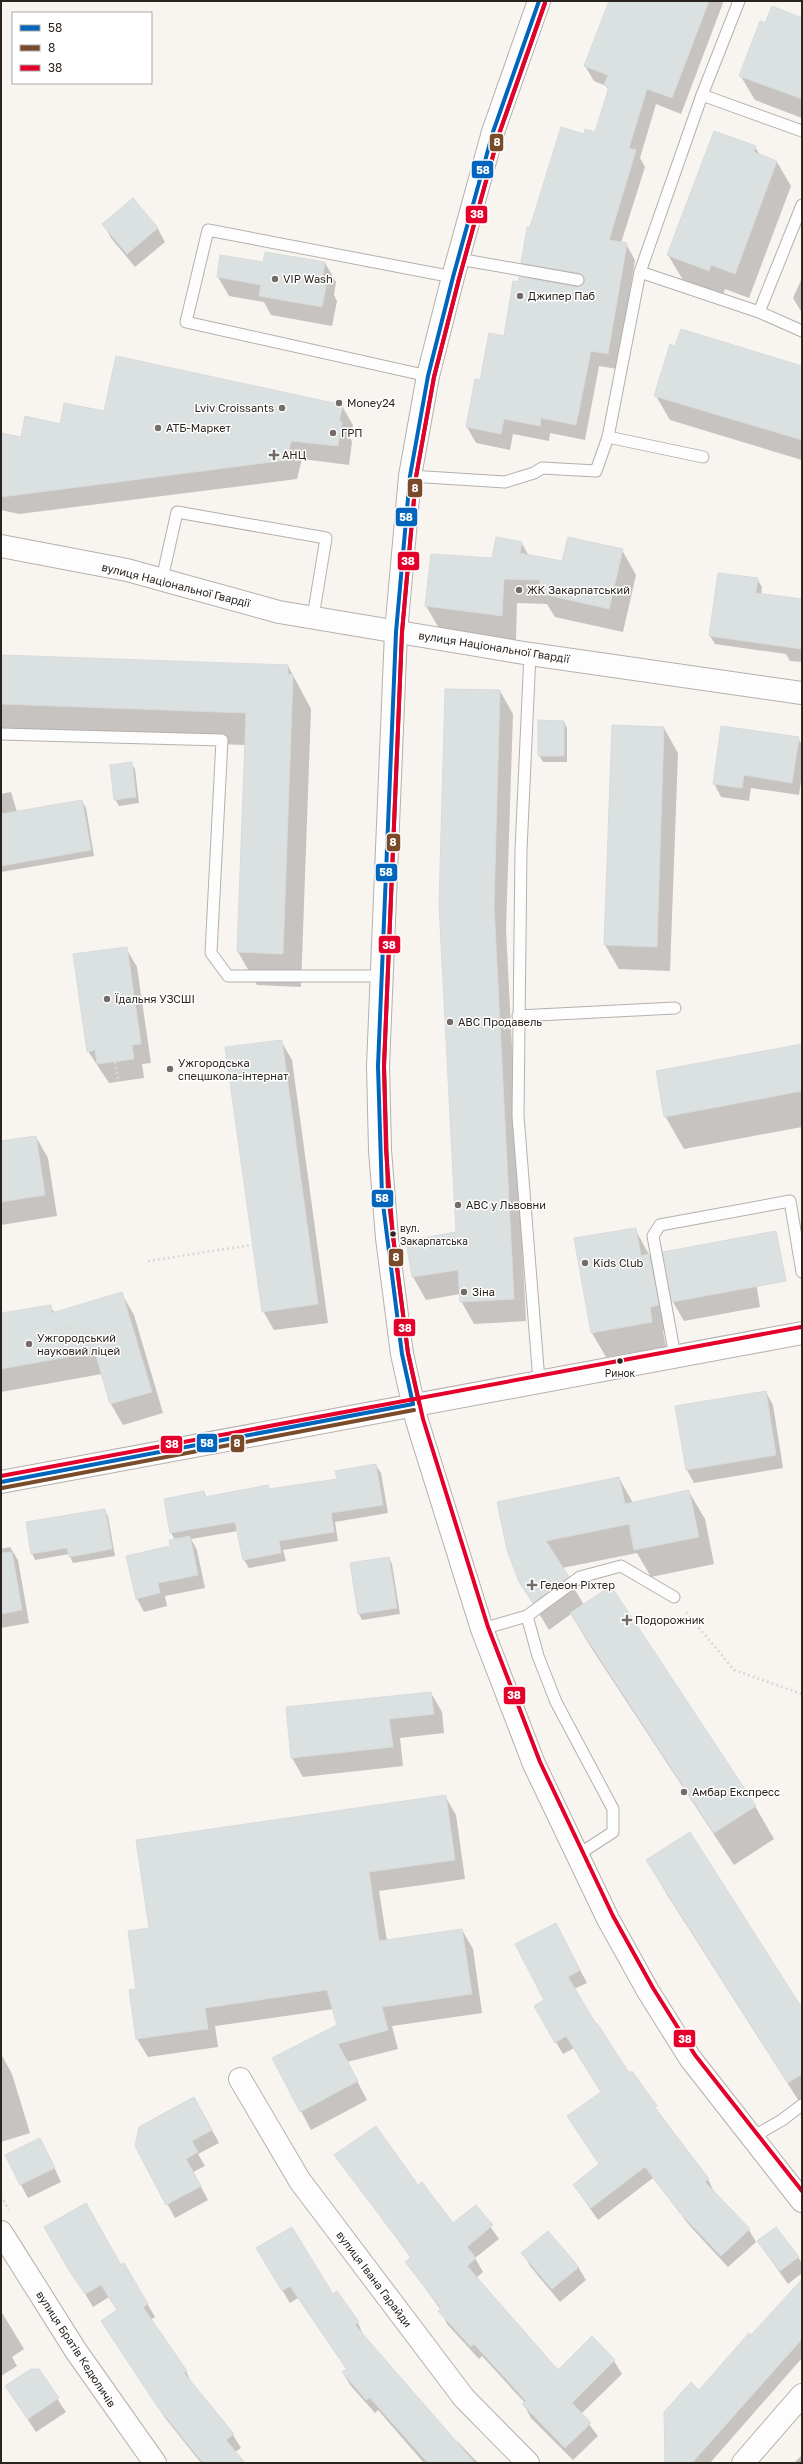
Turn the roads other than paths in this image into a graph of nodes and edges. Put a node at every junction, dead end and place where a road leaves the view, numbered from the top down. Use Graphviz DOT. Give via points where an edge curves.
graph roads {
  1 [pos="538,1"];
  2 [pos="739,1"];
  3 [pos="702,95"];
  4 [pos="802,131"];
  5 [pos="802,205"];
  6 [pos="456,268"];
  7 [pos="640,272"];
  8 [pos="578,280"];
  9 [pos="759,312"];
  10 [pos="802,331"];
  11 [pos="428,376"];
  12 [pos="608,437"];
  13 [pos="703,457"];
  14 [pos="410,476"];
  15 [pos="1,546"];
  16 [pos="162,579"];
  17 [pos="313,617"];
  18 [pos="396,632"];
  19 [pos="530,654"];
  20 [pos="802,693"];
  21 [pos="1,734"];
  22 [pos="382,976"];
  23 [pos="675,1008"];
  24 [pos="518,1016"];
  25 [pos="802,1272"];
  26 [pos="802,1333"];
  27 [pos="675,1356"];
  28 [pos="539,1381"];
  29 [pos="413,1404"];
  30 [pos="1,1482"];
  31 [pos="674,1597"];
  32 [pos="527,1616"];
  33 [pos="482,1629"];
  34 [pos="576,1856"];
  35 [pos="240,2079"];
  36 [pos="802,2105"];
  37 [pos="751,2138"];
  38 [pos="802,2200"];
  39 [pos="1,2232"];
  40 [pos="802,2395"];
  41 [pos="155,2463"];
  42 [pos="528,2463"];
  43 [pos="743,2463"];
  1 -- 6 [label="street" via="493,132"];
  2 -- 3 [label="lane"];
  3 -- 4 [label="lane"];
  3 -- 7 [label="lane"];
  5 -- 9 [label="lane"];
  6 -- 8 [label="lane"];
  6 -- 11 [label="street"];
  6 -- 11 [label="lane" via="208,230 186,322"];
  7 -- 9 [label="lane"];
  7 -- 12 [label="lane"];
  9 -- 10 [label="lane"];
  11 -- 14 [label="street"];
  12 -- 13 [label="lane"];
  12 -- 14 [label="lane" via="596,471 542,468 505,482"];
  14 -- 18 [label="street"];
  15 -- 16 [label="street, вулиця Національної Гвардії"];
  16 -- 17 [label="street, вулиця Національної Гвардії" via="279,612"];
  16 -- 17 [label="lane" via="177,512 326,538"];
  17 -- 18 [label="street, вулиця Національної Гвардії"];
  18 -- 19 [label="street, вулиця Національної Гвардії"];
  18 -- 22 [label="street"];
  19 -- 20 [label="street, вулиця Національної Гвардії"];
  19 -- 24 [label="lane" via="521,850"];
  21 -- 22 [label="lane" via="222,740 211,953 228,976"];
  22 -- 29 [label="street" via="378,1066 382,1196 402,1354"];
  23 -- 24 [label="lane"];
  24 -- 28 [label="lane" via="518,1116"];
  25 -- 27 [label="lane" via="790,1201 660,1225 653,1236"];
  26 -- 27 [label="street"];
  27 -- 28 [label="street"];
  28 -- 29 [label="street"];
  29 -- 30 [label="street"];
  29 -- 33 [label="street"];
  31 -- 32 [label="lane" via="621,1566 580,1577"];
  32 -- 33 [label="lane"];
  32 -- 34 [label="lane" via="538,1656 556,1702 613,1809 613,1832"];
  33 -- 34 [label="street" via="534,1764"];
  34 -- 37 [label="street" via="648,1991 690,2058"];
  35 -- 42 [label="street, вулиця Івана Гарайди" via="309,2193 464,2398"];
  36 -- 37 [label="lane"];
  37 -- 38 [label="street"];
  39 -- 41 [label="street, вулиця Братів Кедюличів" via="76,2351"];
  40 -- 43 [label="street"];
}
